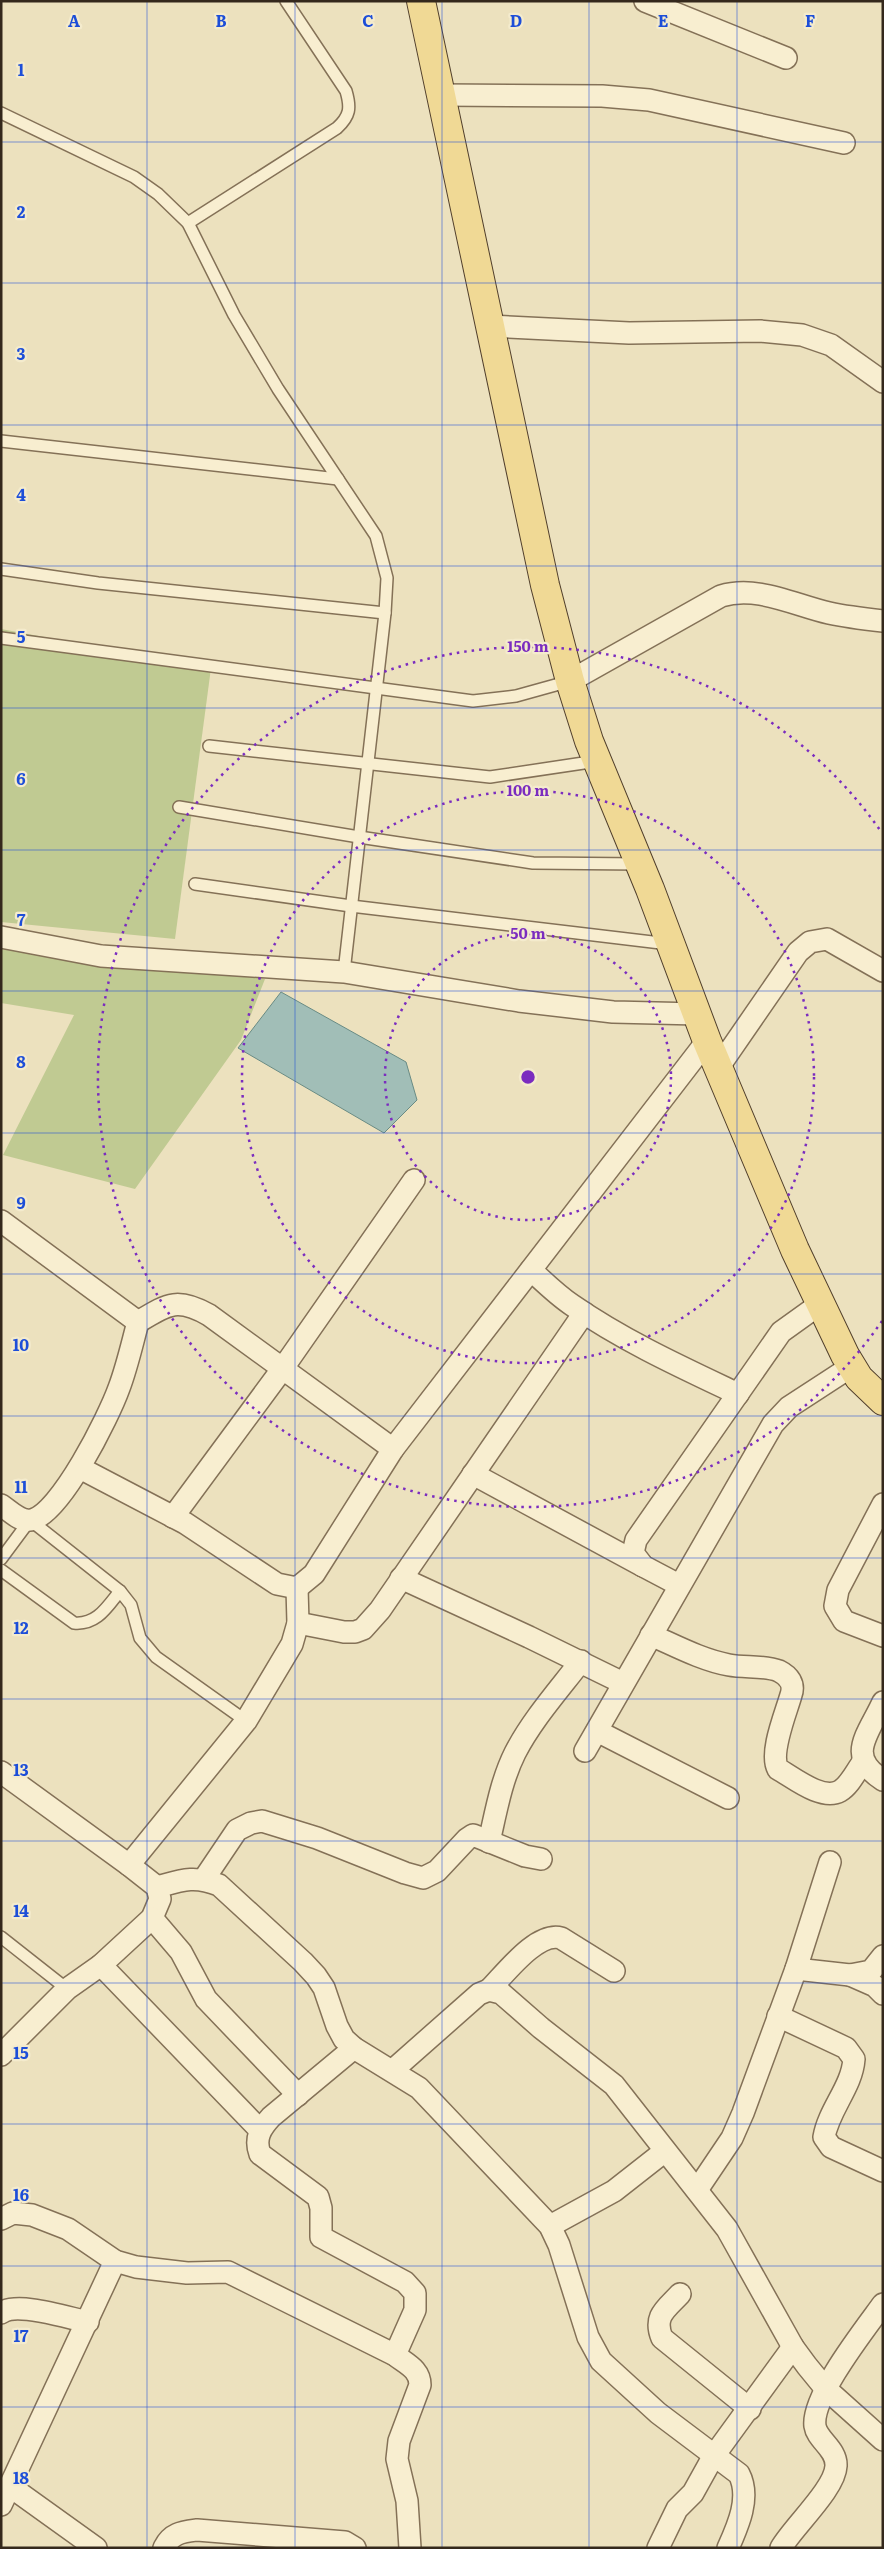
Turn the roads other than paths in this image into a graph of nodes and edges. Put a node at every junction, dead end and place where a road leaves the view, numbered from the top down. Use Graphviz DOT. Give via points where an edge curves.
graph roads {
  1 [pos="286,1"];
  2 [pos="420,1"];
  3 [pos="645,1"];
  4 [pos="786,58"];
  5 [pos="441,95"];
  6 [pos="1,113"];
  7 [pos="844,142"];
  8 [pos="188,223"];
  9 [pos="490,326"];
  10 [pos="883,382"];
  11 [pos="1,441"];
  12 [pos="338,479"];
  13 [pos="1,569"];
  14 [pos="384,613"];
  15 [pos="883,621"];
  16 [pos="1,638"];
  17 [pos="570,681"];
  18 [pos="376,686"];
  19 [pos="209,746"];
  20 [pos="598,761"];
  21 [pos="367,762"];
  22 [pos="179,807"];
  23 [pos="358,837"];
  24 [pos="640,864"];
  25 [pos="195,884"];
  26 [pos="351,906"];
  27 [pos="1,937"];
  28 [pos="670,944"];
  29 [pos="883,971"];
  30 [pos="344,972"];
  31 [pos="698,1014"];
  32 [pos="707,1041"];
  33 [pos="718,1068"];
  34 [pos="414,1180"];
  35 [pos="1,1221"];
  36 [pos="531,1270"];
  37 [pos="820,1304"];
  38 [pos="584,1313"];
  39 [pos="138,1322"];
  40 [pos="852,1366"];
  41 [pos="283,1368"];
  42 [pos="738,1394"];
  43 [pos="883,1401"];
  44 [pos="393,1449"];
  45 [pos="80,1468"];
  46 [pos="473,1474"];
  47 [pos="883,1504"];
  48 [pos="1,1505"];
  49 [pos="173,1516"];
  50 [pos="30,1520"];
  51 [pos="1,1559"];
  52 [pos="643,1566"];
  53 [pos="1,1570"];
  54 [pos="401,1578"];
  55 [pos="679,1585"];
  56 [pos="297,1588"];
  57 [pos="120,1591"];
  58 [pos="298,1623"];
  59 [pos="651,1635"];
  60 [pos="883,1636"];
  61 [pos="581,1661"];
  62 [pos="624,1684"];
  63 [pos="883,1702"];
  64 [pos="246,1721"];
  65 [pos="597,1731"];
  66 [pos="585,1751"];
  67 [pos="863,1762"];
  68 [pos="1,1772"];
  69 [pos="883,1780"];
  70 [pos="728,1798"];
  71 [pos="489,1842"];
  72 [pos="541,1859"];
  73 [pos="830,1862"];
  74 [pos="129,1865"];
  75 [pos="204,1879"];
  76 [pos="157,1887"];
  77 [pos="152,1918"];
  78 [pos="1,1937"];
  79 [pos="883,1956"];
  80 [pos="101,1965"];
  81 [pos="796,1969"];
  82 [pos="614,1971"];
  83 [pos="850,1975"];
  84 [pos="67,1989"];
  85 [pos="489,1990"];
  86 [pos="883,1994"];
  87 [pos="778,2016"];
  88 [pos="354,2048"];
  89 [pos="1,2055"];
  90 [pos="393,2070"];
  91 [pos="298,2095"];
  92 [pos="260,2130"];
  93 [pos="665,2151"];
  94 [pos="883,2172"];
  95 [pos="697,2190"];
  96 [pos="1,2219"];
  97 [pos="550,2226"];
  98 [pos="115,2261"];
  99 [pos="680,2294"];
  100 [pos="883,2304"];
  101 [pos="1,2313"];
  102 [pos="88,2322"];
  103 [pos="793,2346"];
  104 [pos="395,2355"];
  105 [pos="825,2388"];
  106 [pos="750,2409"];
  107 [pos="883,2440"];
  108 [pos="713,2457"];
  109 [pos="6,2496"];
  110 [pos="96,2548"];
  111 [pos="164,2548"];
  112 [pos="355,2548"];
  113 [pos="410,2548"];
  114 [pos="658,2548"];
  115 [pos="728,2548"];
  116 [pos="781,2548"];
  1 -- 8 [label="lane" via="346,92 350,106 347,119"];
  2 -- 5 [label="main road"];
  3 -- 4 [label="street"];
  5 -- 7 [label="street" via="602,96 649,100"];
  5 -- 9 [label="main road"];
  6 -- 8 [label="lane" via="134,177 158,194"];
  8 -- 12 [label="lane" via="234,315"];
  9 -- 10 [label="street" via="630,333 760,331 802,335 831,345"];
  9 -- 17 [label="main road" via="545,584"];
  11 -- 12 [label="lane"];
  12 -- 14 [label="lane" via="376,536 387,578"];
  13 -- 14 [label="lane"];
  14 -- 18 [label="lane"];
  15 -- 17 [label="street" via="736,592 721,596"];
  16 -- 18 [label="lane"];
  17 -- 18 [label="lane" via="516,696 473,701"];
  17 -- 20 [label="main road"];
  18 -- 21 [label="lane"];
  19 -- 21 [label="lane"];
  20 -- 21 [label="lane" via="490,777"];
  20 -- 24 [label="main road"];
  21 -- 23 [label="lane"];
  22 -- 23 [label="lane"];
  23 -- 24 [label="lane" via="533,863"];
  23 -- 26 [label="lane"];
  24 -- 28 [label="main road"];
  25 -- 26 [label="lane"];
  26 -- 28 [label="lane"];
  26 -- 30 [label="lane"];
  27 -- 30 [label="street" via="101,956"];
  28 -- 31 [label="main road"];
  29 -- 33 [label="street" via="827,939 810,942 798,952"];
  30 -- 31 [label="street" via="575,1008"];
  31 -- 32 [label="main road"];
  32 -- 33 [label="main road"];
  32 -- 36 [label="street"];
  33 -- 37 [label="main road"];
  34 -- 41 [label="street"];
  35 -- 39 [label="street"];
  36 -- 38 [label="street"];
  36 -- 44 [label="street"];
  37 -- 40 [label="main road"];
  37 -- 42 [label="street" via="780,1332"];
  38 -- 42 [label="street" via="659,1357"];
  38 -- 46 [label="street"];
  39 -- 41 [label="street" via="162,1307 192,1305"];
  39 -- 45 [label="street" via="120,1388"];
  40 -- 43 [label="main road" via="859,1378"];
  40 -- 55 [label="street" via="788,1407 773,1424"];
  41 -- 44 [label="street"];
  41 -- 49 [label="street"];
  42 -- 52 [label="street" via="636,1540 634,1553"];
  44 -- 56 [label="street" via="314,1574"];
  45 -- 49 [label="street"];
  45 -- 50 [label="street" via="42,1516"];
  46 -- 52 [label="street"];
  46 -- 54 [label="street"];
  47 -- 60 [label="street" via="838,1590 835,1606 844,1621"];
  48 -- 50 [label="street" via="20,1518"];
  49 -- 56 [label="street" via="277,1584"];
  50 -- 51 [label="lane"];
  50 -- 57 [label="lane"];
  52 -- 55 [label="street"];
  53 -- 57 [label="lane" via="74,1622 86,1624 97,1619"];
  54 -- 58 [label="street" via="363,1629 344,1632"];
  54 -- 61 [label="street"];
  55 -- 59 [label="street"];
  56 -- 58 [label="street"];
  57 -- 64 [label="lane" via="131,1605 140,1638 156,1656"];
  58 -- 64 [label="street" via="292,1644"];
  59 -- 62 [label="street"];
  59 -- 67 [label="street" via="705,1658 728,1665 777,1671 788,1677 793,1691 777,1745 775,1764 778,1769 820,1792 831,1793 846,1786"];
  61 -- 62 [label="street"];
  61 -- 71 [label="street" via="543,1710 516,1753 504,1781"];
  62 -- 65 [label="street"];
  63 -- 67 [label="street" via="860,1752"];
  64 -- 74 [label="street"];
  65 -- 66 [label="street"];
  65 -- 70 [label="street"];
  67 -- 69 [label="street" via="871,1773"];
  68 -- 74 [label="street"];
  71 -- 72 [label="street"];
  71 -- 75 [label="street" via="470,1836 437,1871 423,1878 262,1821 237,1830"];
  73 -- 81 [label="street"];
  74 -- 76 [label="street"];
  75 -- 76 [label="street" via="190,1878"];
  75 -- 88 [label="street" via="220,1885 302,1962 324,1988 336,2026"];
  76 -- 77 [label="street" via="160,1899"];
  77 -- 80 [label="street"];
  77 -- 91 [label="street" via="181,1952 206,1999"];
  78 -- 84 [label="lane"];
  79 -- 83 [label="street" via="871,1971"];
  80 -- 84 [label="street"];
  80 -- 92 [label="street"];
  81 -- 83 [label="street"];
  81 -- 87 [label="street"];
  82 -- 85 [label="street" via="561,1938 551,1936 535,1944"];
  83 -- 86 [label="street" via="875,1986"];
  84 -- 89 [label="street"];
  85 -- 90 [label="street" via="479,1994"];
  85 -- 93 [label="street" via="501,1993 614,2085"];
  87 -- 94 [label="street" via="846,2048 854,2059 853,2072 826,2124 824,2137 830,2147"];
  87 -- 95 [label="street" via="732,2138"];
  88 -- 90 [label="street"];
  88 -- 91 [label="street"];
  90 -- 97 [label="street" via="419,2088"];
  91 -- 92 [label="street"];
  92 -- 104 [label="street" via="257,2142 260,2154 318,2197 321,2237 405,2282 415,2293 415,2310"];
  93 -- 95 [label="street"];
  93 -- 97 [label="street" via="614,2191"];
  95 -- 103 [label="street" via="727,2229"];
  96 -- 98 [label="street" via="13,2213 32,2215 68,2229"];
  97 -- 108 [label="street" via="588,2337 601,2361"];
  98 -- 102 [label="street"];
  98 -- 104 [label="street" via="187,2273 228,2272"];
  99 -- 106 [label="street" via="659,2316 662,2338"];
  100 -- 105 [label="street"];
  101 -- 102 [label="street" via="22,2308"];
  102 -- 109 [label="street"];
  103 -- 105 [label="street"];
  103 -- 106 [label="street"];
  104 -- 113 [label="street" via="417,2371 420,2377 399,2441 397,2459 407,2501"];
  105 -- 107 [label="street"];
  105 -- 116 [label="street" via="816,2411 815,2427 836,2465 832,2479"];
  106 -- 108 [label="street"];
  108 -- 114 [label="street" via="694,2493 677,2509"];
  108 -- 115 [label="street" via="739,2474 745,2490 738,2526"];
  109 -- 110 [label="street"];
  111 -- 112 [label="street" via="167,2541 179,2532 197,2530 345,2542"];
}
